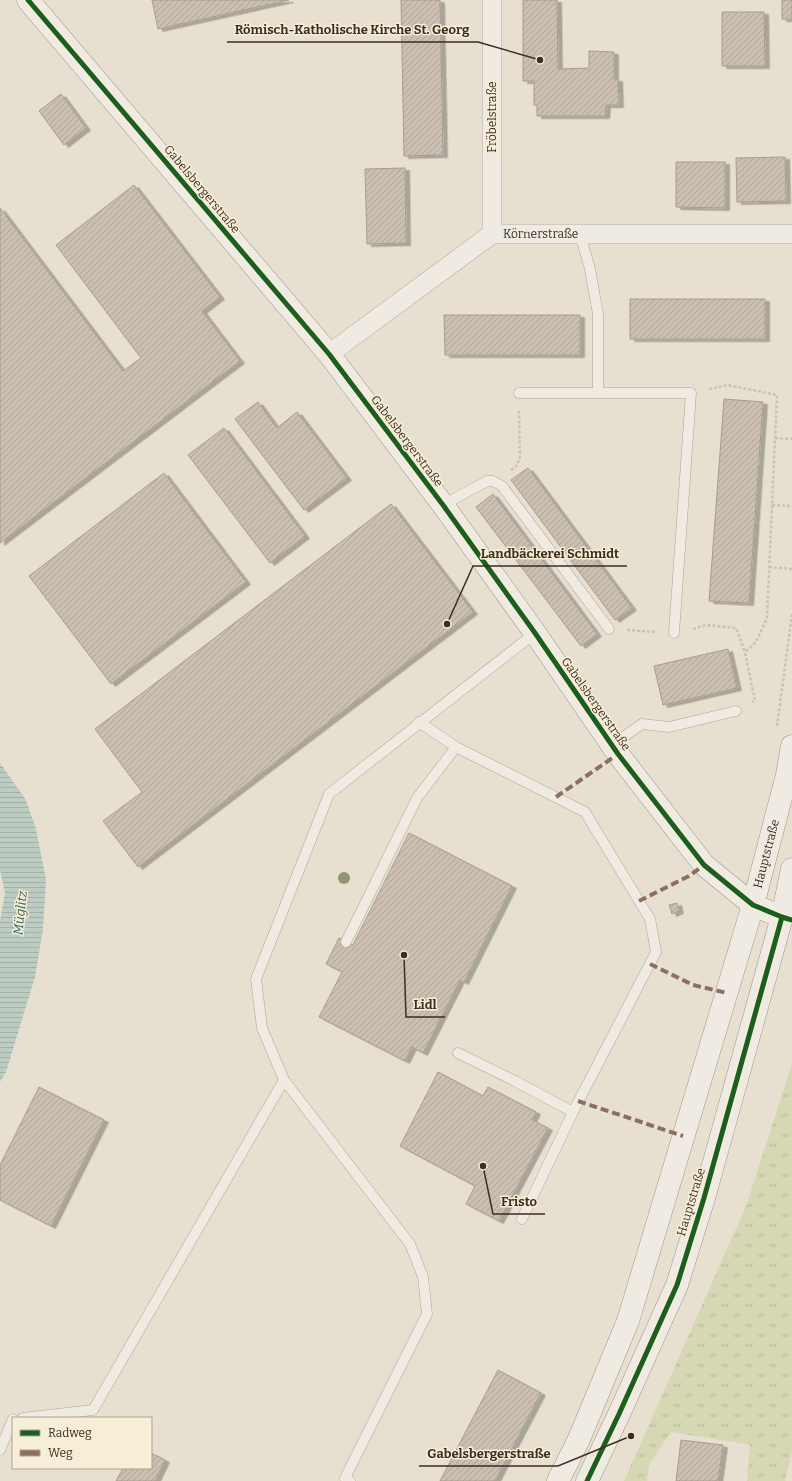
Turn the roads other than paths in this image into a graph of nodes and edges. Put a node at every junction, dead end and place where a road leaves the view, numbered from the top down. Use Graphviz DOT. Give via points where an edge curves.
graph roads {
  1 [pos="492,0"];
  2 [pos="33,1"];
  3 [pos="492,234"];
  4 [pos="580,234"];
  5 [pos="792,234"];
  6 [pos="329,354"];
  7 [pos="519,393"];
  8 [pos="598,393"];
  9 [pos="443,505"];
  10 [pos="609,629"];
  11 [pos="535,633"];
  12 [pos="674,633"];
  13 [pos="736,711"];
  14 [pos="419,722"];
  15 [pos="612,745"];
  16 [pos="792,746"];
  17 [pos="456,747"];
  18 [pos="792,869"];
  19 [pos="753,905"];
  20 [pos="787,919"];
  21 [pos="346,942"];
  22 [pos="458,1053"];
  23 [pos="284,1080"];
  24 [pos="573,1112"];
  25 [pos="522,1219"];
  26 [pos="32,1417"];
  27 [pos="12,1422"];
  28 [pos="0,1450"];
  29 [pos="350,1481"];
  30 [pos="558,1481"];
  31 [pos="587,1481"];
  1 -- 3 [label="street, Fröbelstraße"];
  2 -- 6 [label="main road, Gabelsbergerstraße"];
  3 -- 4 [label="street, Körnerstraße"];
  3 -- 6 [label="street, Körnerstraße"];
  4 -- 5 [label="street, Körnerstraße"];
  4 -- 8 [label="lane" via="590,269 598,314"];
  6 -- 9 [label="main road, Gabelsbergerstraße"];
  7 -- 8 [label="lane"];
  8 -- 12 [label="lane" via="691,393"];
  9 -- 10 [label="lane" via="486,481 494,481 502,486"];
  9 -- 11 [label="main road, Gabelsbergerstraße"];
  11 -- 14 [label="lane"];
  11 -- 15 [label="main road, Gabelsbergerstraße"];
  13 -- 15 [label="lane" via="669,727 642,724"];
  14 -- 17 [label="lane"];
  14 -- 23 [label="lane" via="329,794 256,979 262,1028"];
  15 -- 19 [label="main road, Gabelsbergerstraße" via="704,865"];
  16 -- 19 [label="main road, Hauptstraße" via="787,775"];
  17 -- 21 [label="lane" via="416,798"];
  17 -- 24 [label="lane" via="585,812 650,919 656,952"];
  18 -- 20 [label="main road, Hauptstraße"];
  19 -- 20 [label="main road, Gabelsbergerstraße"];
  19 -- 30 [label="main road, Hauptstraße" via="628,1321 579,1439"];
  20 -- 31 [label="main road, Hauptstraße" via="677,1285 620,1414"];
  22 -- 24 [label="lane"];
  23 -- 26 [label="lane" via="94,1410"];
  23 -- 29 [label="lane" via="410,1244 423,1277 427,1314 345,1478"];
  24 -- 25 [label="lane"];
  27 -- 28 [label="lane"];
}
